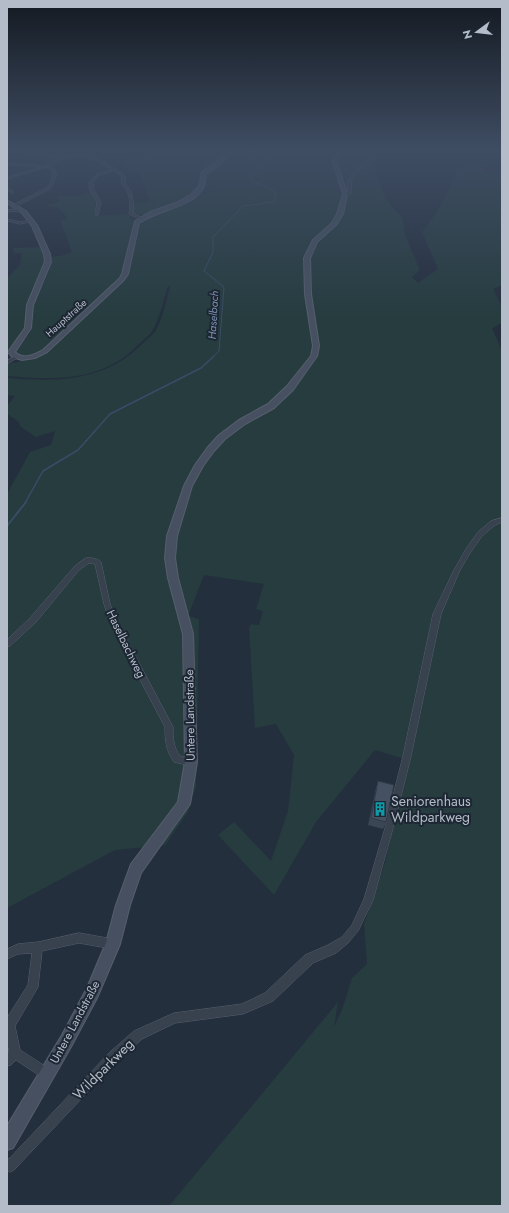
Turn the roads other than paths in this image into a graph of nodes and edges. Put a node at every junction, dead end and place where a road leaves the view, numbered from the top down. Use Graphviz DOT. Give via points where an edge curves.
graph roads {
  1 [pos="14,206"];
  2 [pos="98,206"];
  3 [pos="132,206"];
  4 [pos="173,206"];
  5 [pos="342,206"];
  6 [pos="20,210"];
  7 [pos="7,211"];
  8 [pos="96,215"];
  9 [pos="140,218"];
  10 [pos="7,220"];
  11 [pos="32,221"];
  12 [pos="16,357"];
  13 [pos="7,363"];
  14 [pos="502,520"];
  15 [pos="7,644"];
  16 [pos="191,762"];
  17 [pos="113,944"];
  18 [pos="38,947"];
  19 [pos="7,954"];
  20 [pos="11,1057"];
  21 [pos="47,1074"];
  22 [pos="7,1142"];
  23 [pos="7,1164"];
  1 -- 6 [label="main road, Hauptstraße"];
  2 -- 8 [label="street"];
  3 -- 9 [label="street" via="131,214"];
  4 -- 9 [label="main road"];
  5 -- 16 [label="main road, Untere Landstraße" via="334,224 315,241 307,258 308,294 316,334 314,356 290,388 271,406 242,422 211,449 188,486 172,536 170,558 173,578 188,634"];
  6 -- 7 [label="street"];
  6 -- 11 [label="main road, Hauptstraße"];
  9 -- 12 [label="main road, Hauptstraße" via="135,225 122,279 45,351 33,357"];
  10 -- 11 [label="street" via="20,223"];
  11 -- 12 [label="main road, Hauptstraße" via="47,254 47,265 30,305 28,328 11,352"];
  12 -- 13 [label="street"];
  14 -- 23 [label="street, Wildparkweg" via="493,523 480,534 468,551 437,614 389,828 368,900 345,940 309,959 270,997 243,1009 174,1018 138,1035 114,1056 10,1166"];
  15 -- 16 [label="street, Haselbachweg" via="33,620 77,568 88,560 98,562 106,604 169,727 169,745 172,753 177,759"];
  16 -- 17 [label="main road, Untere Landstraße" via="184,804 136,869"];
  17 -- 18 [label="street" via="79,938"];
  17 -- 21 [label="main road, Untere Landstraße" via="92,993"];
  18 -- 19 [label="street" via="18,949"];
  18 -- 20 [label="street" via="33,987 8,1025"];
  20 -- 21 [label="street"];
  21 -- 22 [label="main road, Untere Landstraße"];
}
